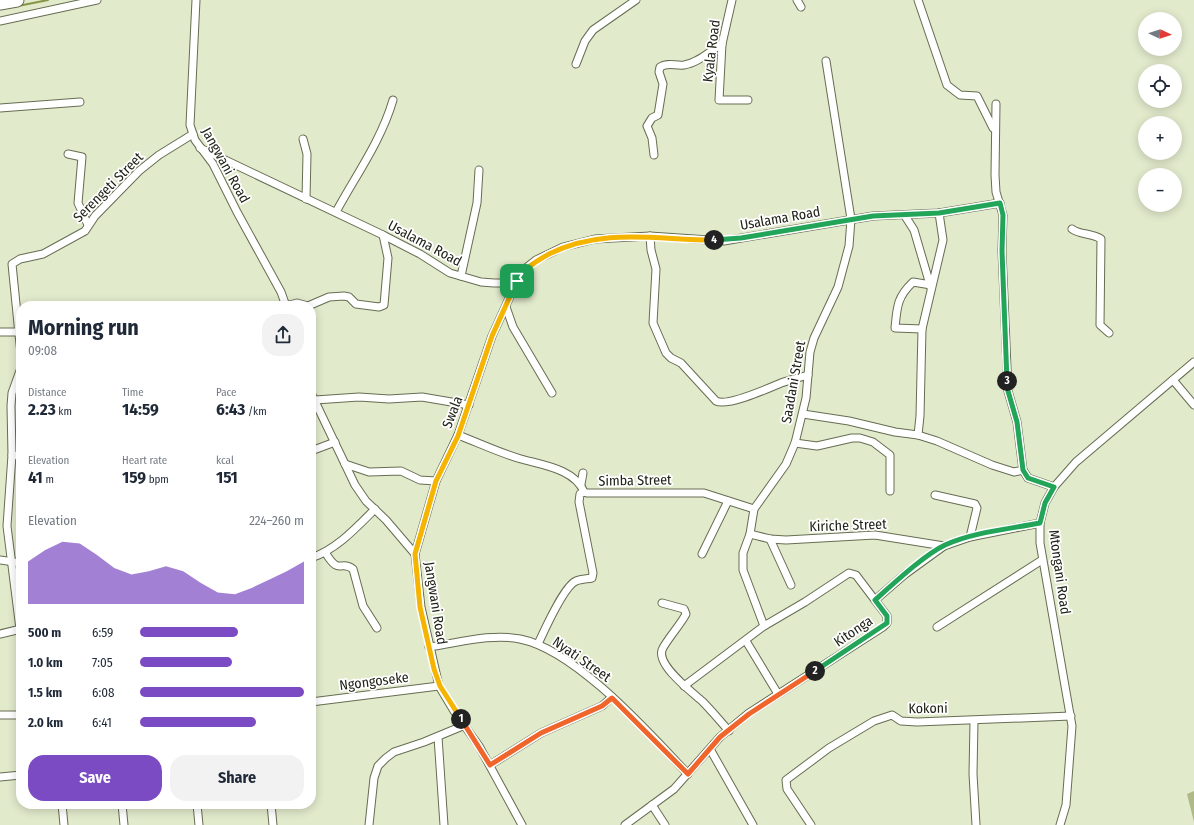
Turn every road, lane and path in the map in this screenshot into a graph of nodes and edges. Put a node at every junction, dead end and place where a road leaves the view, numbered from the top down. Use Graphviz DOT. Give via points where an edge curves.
graph roads {
  1 [pos="17,0"];
  2 [pos="97,0"];
  3 [pos="196,0"];
  4 [pos="636,0"];
  5 [pos="732,0"];
  6 [pos="918,0"];
  7 [pos="0,3"];
  8 [pos="0,21"];
  9 [pos="722,44"];
  10 [pos="826,61"];
  11 [pos="576,64"];
  12 [pos="393,100"];
  13 [pos="748,100"];
  14 [pos="80,102"];
  15 [pos="996,104"];
  16 [pos="0,108"];
  17 [pos="994,131"];
  18 [pos="193,134"];
  19 [pos="303,139"];
  20 [pos="200,148"];
  21 [pos="68,154"];
  22 [pos="654,155"];
  23 [pos="479,170"];
  24 [pos="306,199"];
  25 [pos="1000,203"];
  26 [pos="336,212"];
  27 [pos="939,213"];
  28 [pos="905,216"];
  29 [pos="851,219"];
  30 [pos="88,225"];
  31 [pos="1072,229"];
  32 [pos="383,235"];
  33 [pos="650,236"];
  34 [pos="461,276"];
  35 [pos="517,281"];
  36 [pos="931,284"];
  37 [pos="931,294"];
  38 [pos="16,301"];
  39 [pos="284,301"];
  40 [pos="316,302"];
  41 [pos="506,307"];
  42 [pos="922,328"];
  43 [pos="0,332"];
  44 [pos="16,332"];
  45 [pos="1109,332"];
  46 [pos="1194,362"];
  47 [pos="808,375"];
  48 [pos="1173,380"];
  49 [pos="16,382"];
  50 [pos="552,393"];
  51 [pos="316,400"];
  52 [pos="316,402"];
  53 [pos="469,405"];
  54 [pos="1194,405"];
  55 [pos="803,414"];
  56 [pos="918,435"];
  57 [pos="458,436"];
  58 [pos="335,442"];
  59 [pos="795,443"];
  60 [pos="316,448"];
  61 [pos="12,455"];
  62 [pos="16,455"];
  63 [pos="345,464"];
  64 [pos="1023,470"];
  65 [pos="583,473"];
  66 [pos="436,481"];
  67 [pos="581,484"];
  68 [pos="1054,487"];
  69 [pos="890,491"];
  70 [pos="584,492"];
  71 [pos="935,495"];
  72 [pos="728,501"];
  73 [pos="375,509"];
  74 [pos="754,509"];
  75 [pos="1040,523"];
  76 [pos="750,534"];
  77 [pos="970,536"];
  78 [pos="770,539"];
  79 [pos="944,546"];
  80 [pos="325,552"];
  81 [pos="415,554"];
  82 [pos="702,554"];
  83 [pos="316,556"];
  84 [pos="0,560"];
  85 [pos="1042,560"];
  86 [pos="12,563"];
  87 [pos="16,563"];
  88 [pos="791,585"];
  89 [pos="16,592"];
  90 [pos="875,600"];
  91 [pos="662,603"];
  92 [pos="764,626"];
  93 [pos="937,627"];
  94 [pos="377,628"];
  95 [pos="16,630"];
  96 [pos="0,634"];
  97 [pos="746,641"];
  98 [pos="538,644"];
  99 [pos="429,647"];
  100 [pos="440,686"];
  101 [pos="684,686"];
  102 [pos="778,694"];
  103 [pos="612,698"];
  104 [pos="316,701"];
  105 [pos="0,715"];
  106 [pos="16,715"];
  107 [pos="1071,716"];
  108 [pos="974,721"];
  109 [pos="465,725"];
  110 [pos="729,731"];
  111 [pos="438,737"];
  112 [pos="710,749"];
  113 [pos="490,765"];
  114 [pos="688,774"];
  115 [pos="16,776"];
  116 [pos="0,777"];
  117 [pos="652,805"];
  118 [pos="62,809"];
  119 [pos="122,809"];
  120 [pos="197,809"];
  121 [pos="271,809"];
  122 [pos="64,825"];
  123 [pos="124,825"];
  124 [pos="199,825"];
  125 [pos="273,825"];
  126 [pos="369,825"];
  127 [pos="444,825"];
  128 [pos="522,825"];
  129 [pos="625,825"];
  130 [pos="665,825"];
  131 [pos="753,825"];
  132 [pos="811,825"];
  133 [pos="976,825"];
  134 [pos="1060,825"];
  1 -- 7 [label="highway"];
  2 -- 8 [label="street"];
  3 -- 18 [label="street, Jangwani Road" via="190,101 190,125"];
  4 -- 11 [label="street" via="594,30 585,41"];
  5 -- 9 [label="street, Kyala Road"];
  6 -- 17 [label="street" via="947,85 960,95 977,96"];
  9 -- 13 [label="street, Kyala Road" via="718,100"];
  9 -- 22 [label="street" via="689,64 667,64 660,67 663,84 658,115 648,124"];
  10 -- 29 [label="street, Saadani Street"];
  12 -- 26 [label="street" via="378,140"];
  14 -- 16 [label="street"];
  15 -- 17 [label="street"];
  17 -- 25 [label="street" via="994,175"];
  18 -- 20 [label="street, Jangwani Road"];
  18 -- 30 [label="street, Serengeti Street" via="139,171"];
  19 -- 24 [label="street" via="307,154"];
  20 -- 24 [label="street, Usalama Road"];
  20 -- 39 [label="street, Jangwani Road" via="220,176"];
  21 -- 30 [label="street" via="82,157 78,203"];
  23 -- 34 [label="street" via="477,203"];
  24 -- 26 [label="street, Usalama Road"];
  25 -- 27 [label="street, Usalama Road"];
  25 -- 64 [label="street" via="1003,215 1002,251 1008,391 1017,422"];
  26 -- 32 [label="street, Usalama Road"];
  27 -- 28 [label="street, Usalama Road"];
  27 -- 37 [label="street" via="943,240"];
  28 -- 29 [label="street, Usalama Road"];
  28 -- 36 [label="street" via="914,230"];
  29 -- 33 [label="street, Usalama Road" via="724,241"];
  29 -- 47 [label="street, Saadani Street" via="851,234 845,262 838,287 814,338"];
  30 -- 38 [label="street, Serengeti Street" via="85,231 43,254 20,259 12,264"];
  31 -- 45 [label="street" via="1100,239 1100,325"];
  32 -- 34 [label="street, Usalama Road" via="450,273"];
  32 -- 40 [label="street" via="388,258 384,305 379,307 356,304 344,296 328,297"];
  33 -- 35 [label="street, Usalama Road" via="595,239 563,247 536,260"];
  33 -- 47 [label="street" via="656,269 653,323 657,335 666,353 681,363 716,401 724,403"];
  34 -- 35 [label="street, Usalama Road" via="494,283"];
  35 -- 41 [label="street, Swala"];
  36 -- 37 [label="street"];
  36 -- 42 [label="street" via="913,282 899,299 895,328"];
  37 -- 42 [label="street"];
  41 -- 50 [label="street" via="513,327"];
  41 -- 53 [label="street, Swala" via="492,336"];
  42 -- 56 [label="street"];
  43 -- 44 [label="street"];
  46 -- 48 [label="street, Mtongani Road"];
  47 -- 55 [label="street, Saadani Street"];
  48 -- 54 [label="street"];
  48 -- 68 [label="street, Mtongani Road" via="1076,462"];
  49 -- 61 [label="street" via="12,393"];
  51 -- 53 [label="street" via="422,397"];
  52 -- 58 [label="street, Jangwani Road"];
  53 -- 57 [label="street, Swala"];
  55 -- 56 [label="street"];
  55 -- 59 [label="street, Saadani Street"];
  56 -- 64 [label="street" via="936,440 992,465 1014,472"];
  57 -- 66 [label="street, Swala"];
  57 -- 67 [label="street, Simba Street" via="521,459 545,464"];
  58 -- 60 [label="street"];
  58 -- 63 [label="street, Jangwani Road"];
  59 -- 69 [label="street" via="817,446 852,438 873,442 890,455"];
  59 -- 74 [label="street, Saadani Street" via="786,464"];
  61 -- 62 [label="street"];
  61 -- 86 [label="street" via="7,526"];
  63 -- 66 [label="street" via="369,472 401,472 420,480"];
  63 -- 73 [label="street, Jangwani Road" via="355,485"];
  64 -- 68 [label="street" via="1028,478"];
  65 -- 67 [label="street"];
  66 -- 81 [label="street, Swala"];
  67 -- 70 [label="street, Simba Street"];
  68 -- 75 [label="street, Mtongani Road" via="1048,495"];
  70 -- 72 [label="street, Simba Street" via="704,493"];
  70 -- 98 [label="street" via="580,494 579,502 592,578 575,581 565,594"];
  71 -- 77 [label="street" via="975,504 977,508"];
  72 -- 74 [label="street, Simba Street"];
  72 -- 82 [label="street"];
  73 -- 80 [label="street" via="344,539"];
  73 -- 81 [label="street, Jangwani Road"];
  74 -- 76 [label="street, Saadani Street"];
  75 -- 77 [label="street"];
  75 -- 85 [label="street, Mtongani Road"];
  76 -- 78 [label="street, Kiriche Street"];
  76 -- 92 [label="street, Saadani Street" via="743,553 743,570"];
  77 -- 79 [label="street"];
  78 -- 79 [label="street, Kiriche Street" via="875,535"];
  78 -- 88 [label="street"];
  79 -- 90 [label="street"];
  80 -- 83 [label="street"];
  80 -- 94 [label="street" via="333,565 350,566 354,569 363,606"];
  81 -- 99 [label="street, Jangwani Road" via="420,607"];
  84 -- 86 [label="street"];
  85 -- 93 [label="street"];
  85 -- 107 [label="street, Mtongani Road"];
  86 -- 87 [label="street"];
  86 -- 89 [label="street"];
  90 -- 92 [label="street, Kitonga" via="856,575 849,573"];
  90 -- 102 [label="street, Kitonga" via="887,616 887,623"];
  91 -- 101 [label="street" via="684,609 686,614 664,646 662,654 668,668"];
  92 -- 97 [label="street, Kitonga"];
  95 -- 96 [label="street"];
  97 -- 101 [label="street, Kitonga"];
  97 -- 102 [label="street"];
  98 -- 99 [label="street, Nyati Street" via="519,638 494,637"];
  98 -- 103 [label="street, Nyati Street" via="582,671"];
  99 -- 100 [label="street, Jangwani Road"];
  100 -- 104 [label="street, Ngongoseke"];
  100 -- 109 [label="street, Jangwani Road"];
  101 -- 110 [label="street" via="703,702"];
  102 -- 110 [label="street, Kitonga"];
  103 -- 113 [label="street" via="602,706 541,733"];
  103 -- 114 [label="street, Nyati Street"];
  105 -- 106 [label="street"];
  107 -- 108 [label="street, Kokoni"];
  107 -- 134 [label="street, Mtongani Road" via="1066,805"];
  108 -- 132 [label="street, Kokoni" via="908,722 892,715 883,717 829,748 786,780 787,789"];
  108 -- 133 [label="street" via="973,774"];
  109 -- 111 [label="street"];
  109 -- 113 [label="street, Jangwani Road"];
  110 -- 112 [label="street, Kitonga"];
  111 -- 126 [label="street" via="394,752 378,766 372,788"];
  111 -- 127 [label="street"];
  112 -- 114 [label="street, Kitonga"];
  112 -- 131 [label="street"];
  113 -- 128 [label="street, Jangwani Road"];
  114 -- 117 [label="street, Kitonga" via="674,789"];
  115 -- 116 [label="street"];
  117 -- 129 [label="street, Kitonga"];
  117 -- 130 [label="street"];
  118 -- 122 [label="street"];
  119 -- 123 [label="street"];
  120 -- 124 [label="street"];
  121 -- 125 [label="street"];
}
